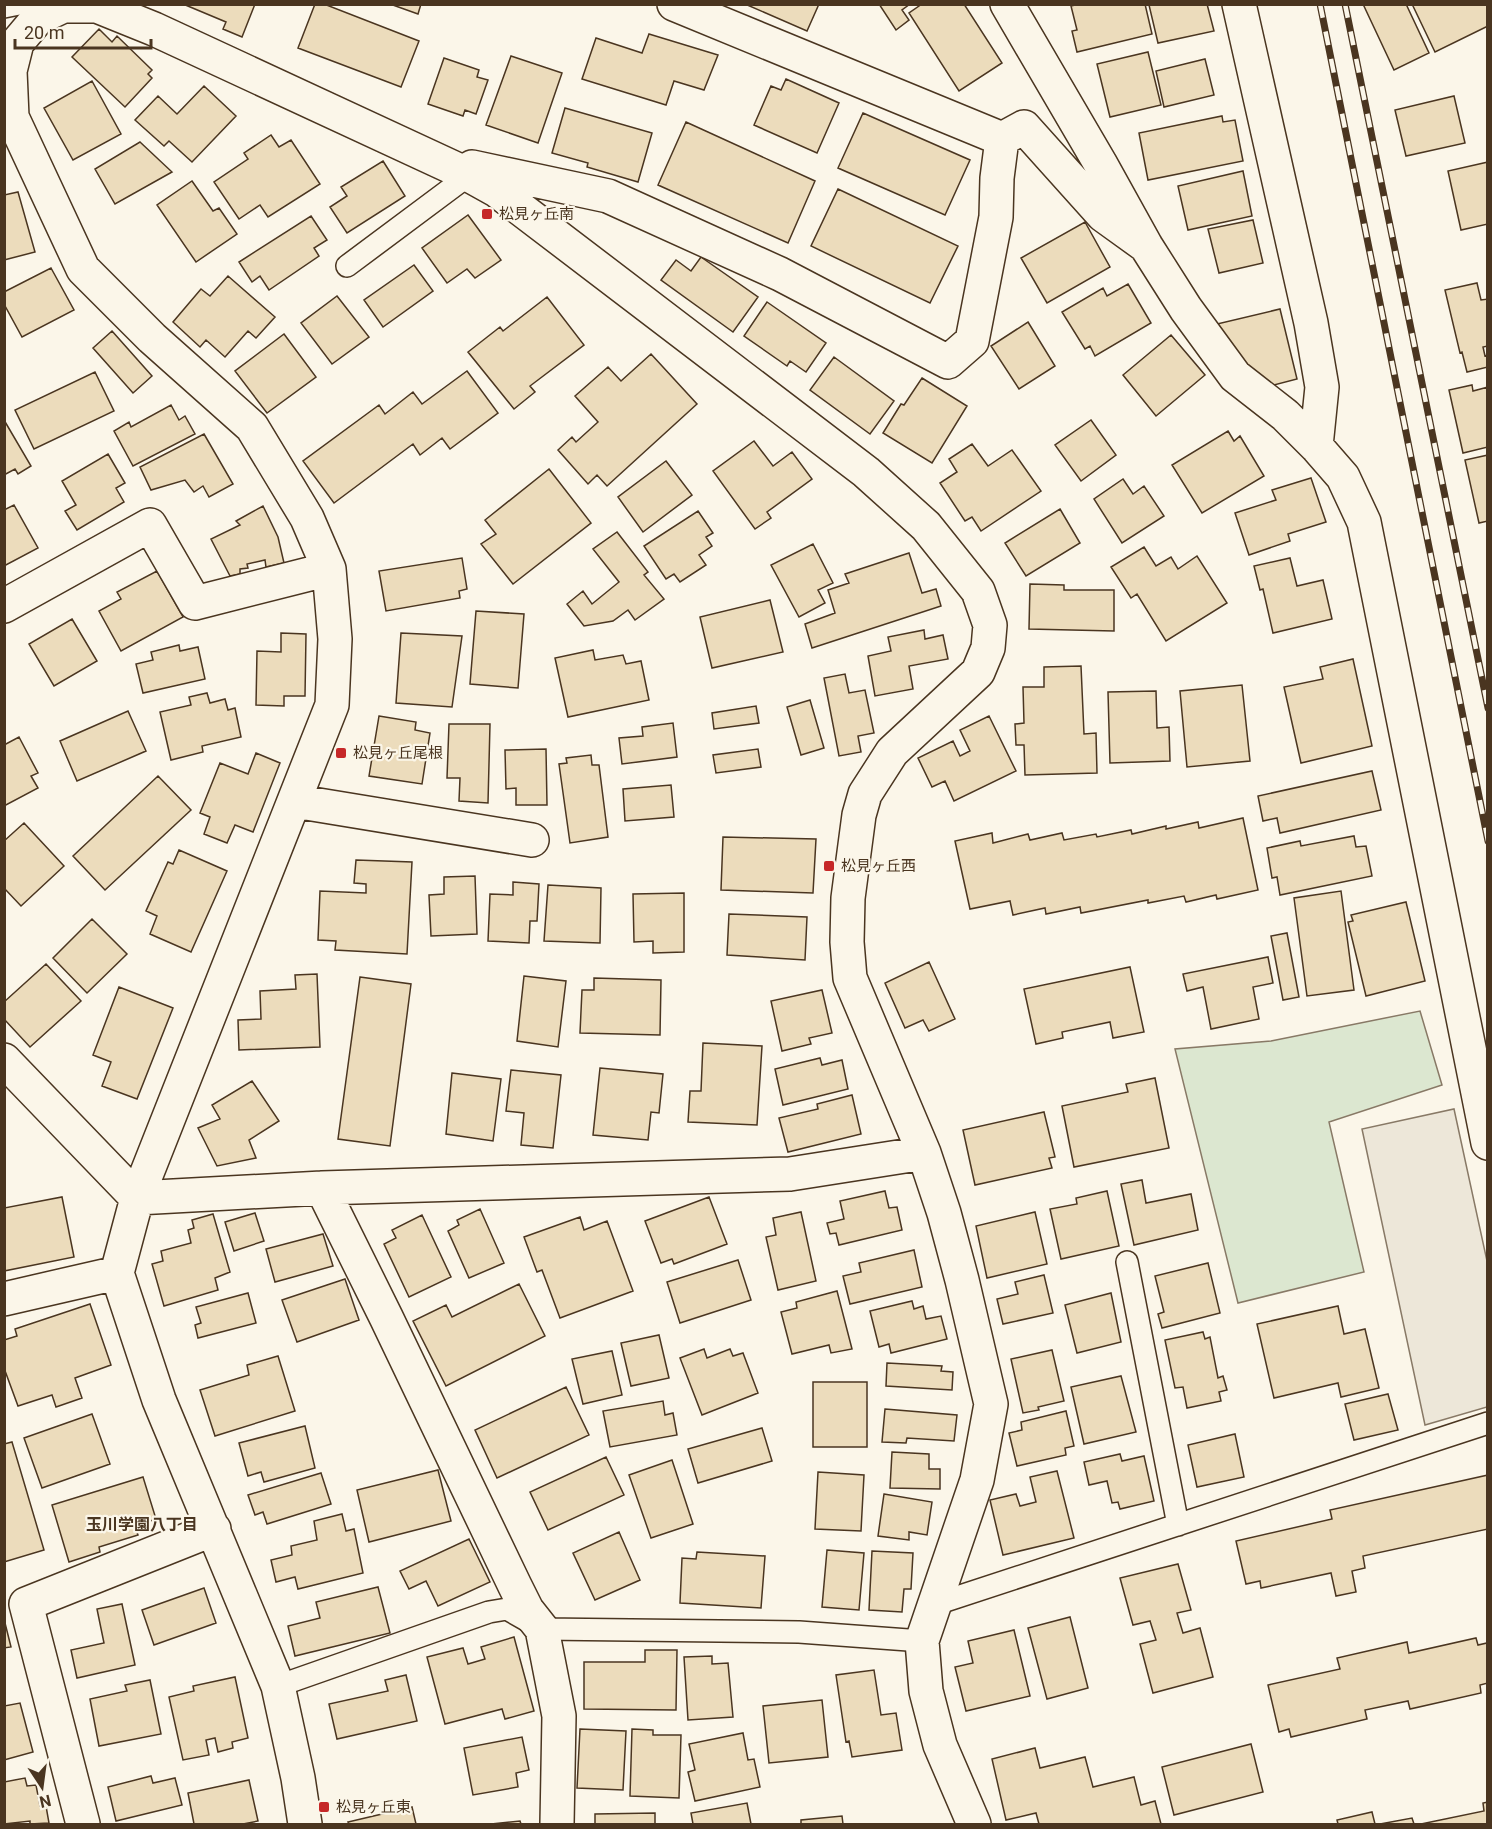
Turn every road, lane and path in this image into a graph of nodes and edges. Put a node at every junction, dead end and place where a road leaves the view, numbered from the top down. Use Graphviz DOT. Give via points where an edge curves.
graph roads {
  1 [pos="674,4"];
  2 [pos="1007,4"];
  3 [pos="1239,4"];
  4 [pos="4,7"];
  5 [pos="29,9"];
  6 [pos="1002,139"];
  7 [pos="430,158"];
  8 [pos="469,175"];
  9 [pos="1146,246"];
  10 [pos="347,266"];
  11 [pos="1316,446"];
  12 [pos="329,569"];
  13 [pos="4,606"];
  14 [pos="294,801"];
  15 [pos="532,840"];
  16 [pos="4,1060"];
  17 [pos="1488,1143"];
  18 [pos="924,1153"];
  19 [pos="322,1188"];
  20 [pos="138,1198"];
  21 [pos="1127,1262"];
  22 [pos="117,1273"];
  23 [pos="4,1299"];
  24 [pos="1488,1423"];
  25 [pos="1178,1525"];
  26 [pos="214,1528"];
  27 [pos="933,1605"];
  28 [pos="542,1629"];
  29 [pos="922,1641"];
  30 [pos="278,1686"];
  31 [pos="83,1824"];
  32 [pos="306,1824"];
  33 [pos="556,1824"];
  34 [pos="974,1824"];
  1 -- 6 [label="street"];
  2 -- 9 [label="street"];
  3 -- 11 [label="street" via="1313,334 1322,387"];
  4 -- 5 [label="lane"];
  5 -- 7 [label="street" via="97,6"];
  5 -- 12 [label="street" via="10,71 12,117 83,269 252,428 307,518"];
  6 -- 7 [label="street" via="996,217 972,341 948,362 780,274 608,196"];
  6 -- 9 [label="street" via="1024,127 1103,215"];
  7 -- 8 [label="street"];
  8 -- 10 [label="lane"];
  8 -- 18 [label="street" via="496,190 866,472 926,526 978,591 990,625 988,648 978,672 891,752 865,794 848,898 850,978"];
  9 -- 11 [label="street" via="1235,376 1285,415"];
  11 -- 17 [label="street" via="1343,477 1364,522"];
  12 -- 13 [label="street" via="195,603 150,525"];
  12 -- 14 [label="street" via="335,639 332,705"];
  14 -- 15 [label="street"];
  14 -- 20 [label="street"];
  16 -- 20 [label="street"];
  18 -- 19 [label="street" via="790,1174"];
  18 -- 27 [label="street" via="963,1280 991,1404 977,1480"];
  19 -- 20 [label="street"];
  19 -- 28 [label="street" via="515,1586"];
  20 -- 22 [label="street"];
  21 -- 25 [label="lane"];
  22 -- 23 [label="street"];
  22 -- 26 [label="street" via="159,1400"];
  24 -- 25 [label="lane"];
  25 -- 27 [label="lane"];
  26 -- 30 [label="street"];
  26 -- 31 [label="street" via="26,1604"];
  27 -- 29 [label="street"];
  28 -- 29 [label="lane" via="799,1632"];
  28 -- 30 [label="lane" via="507,1610 489,1612"];
  28 -- 33 [label="street" via="559,1716"];
  29 -- 34 [label="street" via="926,1691 940,1745"];
  30 -- 32 [label="street"];
}
